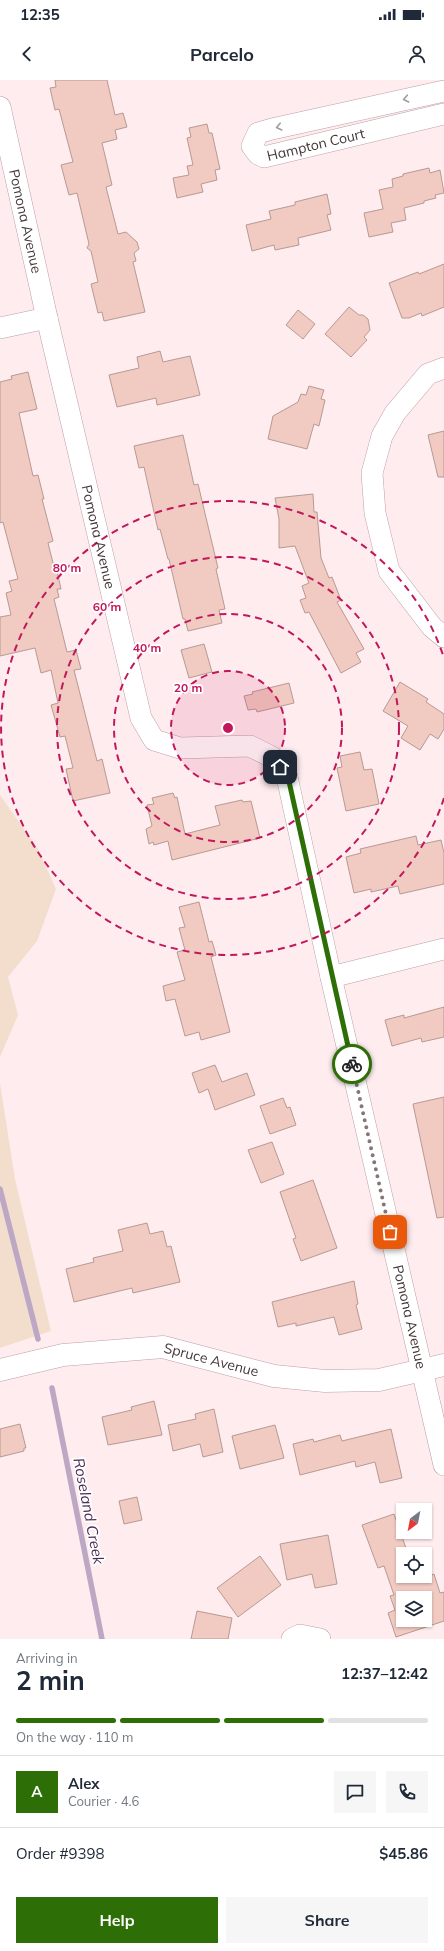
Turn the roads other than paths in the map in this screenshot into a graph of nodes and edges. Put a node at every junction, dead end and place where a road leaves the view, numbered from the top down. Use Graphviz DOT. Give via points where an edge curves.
graph roads {
  1 [pos="444,91"];
  2 [pos="0,107"];
  3 [pos="444,114"];
  4 [pos="47,318"];
  5 [pos="0,328"];
  6 [pos="444,368"];
  7 [pos="444,637"];
  8 [pos="444,949"];
  9 [pos="331,977"];
  10 [pos="444,1365"];
  11 [pos="0,1370"];
  12 [pos="422,1372"];
  13 [pos="444,1466"];
  14 [pos="292,1639"];
  15 [pos="320,1639"];
  1 -- 3 [label="street, Hampton Court, one-way" via="258,133 252,146 264,157"];
  2 -- 4 [label="street, Pomona Avenue"];
  4 -- 5 [label="street"];
  4 -- 9 [label="street, Pomona Avenue" via="141,718 154,740 180,748 250,746 272,757 288,777"];
  6 -- 7 [label="street" via="428,374 395,413 382,436 372,473 375,513 389,571 432,627"];
  8 -- 9 [label="street"];
  9 -- 12 [label="street, Pomona Avenue"];
  10 -- 12 [label="street, Spruce Avenue"];
  11 -- 12 [label="street, Spruce Avenue" via="63,1355 163,1347 281,1377 379,1380"];
  12 -- 13 [label="street, Pomona Avenue"];
  14 -- 15 [label="street" via="300,1635"];
}
